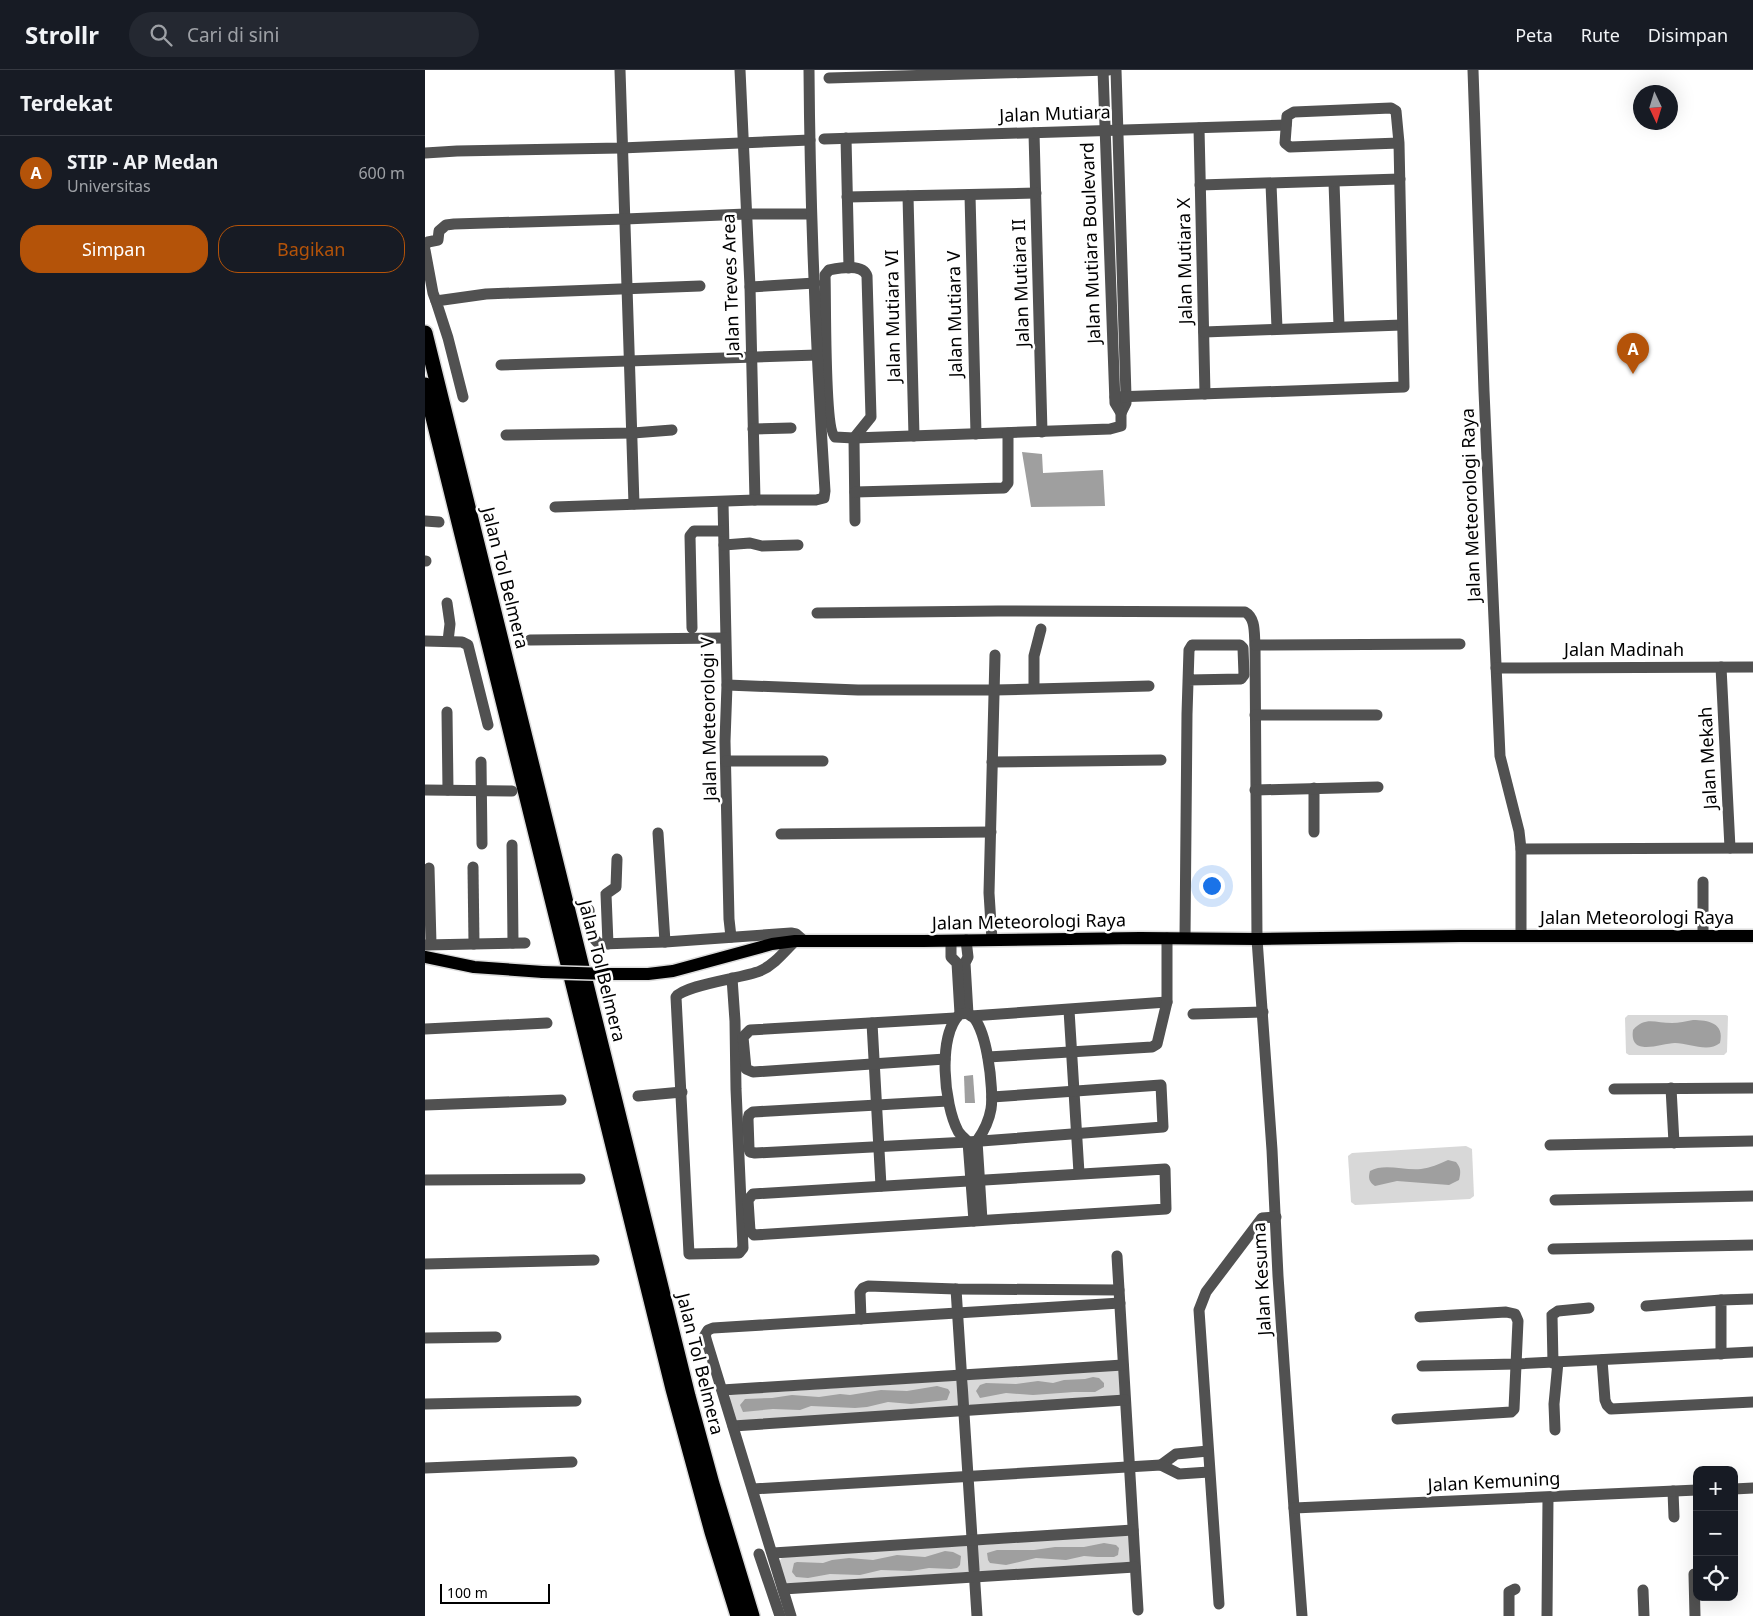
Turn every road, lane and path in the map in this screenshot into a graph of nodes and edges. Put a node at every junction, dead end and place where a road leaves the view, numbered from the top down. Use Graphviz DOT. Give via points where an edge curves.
graph roads {
  1 [pos="620,70"];
  2 [pos="740,70"];
  3 [pos="809,70"];
  4 [pos="1103,70"];
  5 [pos="1117,70"];
  6 [pos="1473,70"];
  7 [pos="829,78"];
  8 [pos="1286,126"];
  9 [pos="1199,128"];
  10 [pos="1105,130"];
  11 [pos="1119,130"];
  12 [pos="1033,133"];
  13 [pos="824,138"];
  14 [pos="846,138"];
  15 [pos="810,140"];
  16 [pos="744,143"];
  17 [pos="1399,143"];
  18 [pos="621,148"];
  19 [pos="425,153"];
  20 [pos="1400,179"];
  21 [pos="1334,182"];
  22 [pos="1271,184"];
  23 [pos="1201,185"];
  24 [pos="1036,193"];
  25 [pos="970,194"];
  26 [pos="908,196"];
  27 [pos="847,197"];
  28 [pos="746,214"];
  29 [pos="811,214"];
  30 [pos="625,220"];
  31 [pos="425,245"];
  32 [pos="425,250"];
  33 [pos="849,268"];
  34 [pos="815,283"];
  35 [pos="699,286"];
  36 [pos="750,286"];
  37 [pos="627,288"];
  38 [pos="436,301"];
  39 [pos="1402,325"];
  40 [pos="1339,326"];
  41 [pos="1277,328"];
  42 [pos="1204,332"];
  43 [pos="425,333"];
  44 [pos="817,355"];
  45 [pos="751,356"];
  46 [pos="630,361"];
  47 [pos="501,365"];
  48 [pos="425,385"];
  49 [pos="1205,394"];
  50 [pos="1120,396"];
  51 [pos="463,397"];
  52 [pos="870,420"];
  53 [pos="791,428"];
  54 [pos="753,429"];
  55 [pos="673,430"];
  56 [pos="1042,432"];
  57 [pos="633,433"];
  58 [pos="1008,433"];
  59 [pos="976,434"];
  60 [pos="506,435"];
  61 [pos="891,436"];
  62 [pos="914,436"];
  63 [pos="854,438"];
  64 [pos="855,492"];
  65 [pos="755,500"];
  66 [pos="723,502"];
  67 [pos="634,504"];
  68 [pos="555,507"];
  69 [pos="855,520"];
  70 [pos="425,521"];
  71 [pos="439,522"];
  72 [pos="723,532"];
  73 [pos="724,545"];
  74 [pos="798,545"];
  75 [pos="447,603"];
  76 [pos="817,613"];
  77 [pos="692,628"];
  78 [pos="1041,629"];
  79 [pos="725,638"];
  80 [pos="530,640"];
  81 [pos="425,641"];
  82 [pos="448,641"];
  83 [pos="1460,644"];
  84 [pos="1255,645"];
  85 [pos="995,656"];
  86 [pos="1721,667"];
  87 [pos="1496,668"];
  88 [pos="1753,668"];
  89 [pos="1188,680"];
  90 [pos="727,685"];
  91 [pos="1149,686"];
  92 [pos="1034,688"];
  93 [pos="993,690"];
  94 [pos="447,712"];
  95 [pos="1255,715"];
  96 [pos="1377,715"];
  97 [pos="488,725"];
  98 [pos="1161,760"];
  99 [pos="726,761"];
  100 [pos="823,761"];
  101 [pos="481,762"];
  102 [pos="992,762"];
  103 [pos="1378,787"];
  104 [pos="1314,788"];
  105 [pos="425,790"];
  106 [pos="447,790"];
  107 [pos="481,790"];
  108 [pos="511,790"];
  109 [pos="1255,790"];
  110 [pos="658,832"];
  111 [pos="991,832"];
  112 [pos="1314,832"];
  113 [pos="781,834"];
  114 [pos="482,844"];
  115 [pos="512,845"];
  116 [pos="1730,848"];
  117 [pos="1753,848"];
  118 [pos="1521,849"];
  119 [pos="617,860"];
  120 [pos="473,867"];
  121 [pos="429,868"];
  122 [pos="1703,882"];
  123 [pos="589,910"];
  124 [pos="1521,936"];
  125 [pos="1703,936"];
  126 [pos="1753,936"];
  127 [pos="731,937"];
  128 [pos="1167,938"];
  129 [pos="1185,938"];
  130 [pos="1257,939"];
  131 [pos="967,940"];
  132 [pos="992,940"];
  133 [pos="799,941"];
  134 [pos="951,941"];
  135 [pos="665,942"];
  136 [pos="525,943"];
  137 [pos="474,944"];
  138 [pos="513,944"];
  139 [pos="608,944"];
  140 [pos="428,945"];
  141 [pos="425,957"];
  142 [pos="961,963"];
  143 [pos="732,978"];
  144 [pos="1167,1002"];
  145 [pos="1069,1010"];
  146 [pos="1263,1012"];
  147 [pos="1193,1014"];
  148 [pos="963,1015"];
  149 [pos="547,1023"];
  150 [pos="872,1023"];
  151 [pos="425,1029"];
  152 [pos="1072,1053"];
  153 [pos="988,1058"];
  154 [pos="945,1059"];
  155 [pos="874,1064"];
  156 [pos="1671,1088"];
  157 [pos="1753,1088"];
  158 [pos="1614,1089"];
  159 [pos="1074,1091"];
  160 [pos="682,1092"];
  161 [pos="638,1096"];
  162 [pos="992,1097"];
  163 [pos="561,1100"];
  164 [pos="948,1101"];
  165 [pos="876,1104"];
  166 [pos="425,1105"];
  167 [pos="1077,1133"];
  168 [pos="1753,1141"];
  169 [pos="973,1142"];
  170 [pos="1674,1143"];
  171 [pos="1551,1145"];
  172 [pos="879,1146"];
  173 [pos="1079,1173"];
  174 [pos="580,1179"];
  175 [pos="425,1180"];
  176 [pos="975,1180"];
  177 [pos="881,1186"];
  178 [pos="1753,1196"];
  179 [pos="1555,1200"];
  180 [pos="1276,1217"];
  181 [pos="978,1221"];
  182 [pos="1753,1245"];
  183 [pos="1553,1249"];
  184 [pos="1117,1256"];
  185 [pos="594,1260"];
  186 [pos="425,1264"];
  187 [pos="956,1289"];
  188 [pos="1119,1290"];
  189 [pos="1753,1299"];
  190 [pos="1721,1300"];
  191 [pos="1120,1303"];
  192 [pos="1646,1306"];
  193 [pos="1589,1308"];
  194 [pos="958,1313"];
  195 [pos="1420,1317"];
  196 [pos="861,1319"];
  197 [pos="496,1337"];
  198 [pos="425,1338"];
  199 [pos="1753,1352"];
  200 [pos="1721,1354"];
  201 [pos="1602,1360"];
  202 [pos="1550,1363"];
  203 [pos="1516,1364"];
  204 [pos="1123,1365"];
  205 [pos="1421,1366"];
  206 [pos="962,1375"];
  207 [pos="722,1390"];
  208 [pos="1125,1400"];
  209 [pos="576,1401"];
  210 [pos="1753,1402"];
  211 [pos="425,1404"];
  212 [pos="964,1411"];
  213 [pos="1397,1419"];
  214 [pos="733,1426"];
  215 [pos="1555,1430"];
  216 [pos="1208,1452"];
  217 [pos="572,1462"];
  218 [pos="1161,1465"];
  219 [pos="1129,1467"];
  220 [pos="425,1468"];
  221 [pos="1209,1472"];
  222 [pos="969,1476"];
  223 [pos="1753,1488"];
  224 [pos="1738,1489"];
  225 [pos="753,1490"];
  226 [pos="1693,1490"];
  227 [pos="1673,1491"];
  228 [pos="1542,1498"];
  229 [pos="1293,1508"];
  230 [pos="1674,1517"];
  231 [pos="1133,1530"];
  232 [pos="973,1541"];
  233 [pos="773,1553"];
  234 [pos="759,1554"];
  235 [pos="1135,1567"];
  236 [pos="975,1577"];
  237 [pos="783,1589"];
  238 [pos="1515,1589"];
  239 [pos="1643,1590"];
  240 [pos="1695,1601"];
  241 [pos="1219,1604"];
  242 [pos="1138,1610"];
  243 [pos="738,1616"];
  244 [pos="752,1616"];
  245 [pos="781,1616"];
  246 [pos="791,1616"];
  247 [pos="977,1616"];
  248 [pos="1302,1616"];
  249 [pos="1509,1616"];
  250 [pos="1547,1616"];
  251 [pos="1644,1616"];
  252 [pos="1695,1616"];
  1 -- 18 [label="street"];
  2 -- 16 [label="street, Jalan Treves Area"];
  3 -- 15 [label="street"];
  4 -- 5 [label="street"];
  4 -- 7 [label="street"];
  4 -- 10 [label="street, Jalan Mutiara Boulevard"];
  5 -- 11 [label="street, Jalan Mutiara Boulevard"];
  6 -- 87 [label="street, Jalan Meteorologi Raya"];
  8 -- 9 [label="street, Jalan Mutiara"];
  8 -- 17 [label="street" via="1285,143 1290,147"];
  8 -- 17 [label="street" via="1287,116 1294,112 1391,108 1397,112"];
  9 -- 11 [label="street, Jalan Mutiara"];
  9 -- 23 [label="street, Jalan Mutiara X"];
  10 -- 11 [label="street, Jalan Mutiara"];
  10 -- 12 [label="street, Jalan Mutiara"];
  10 -- 50 [label="street, Jalan Mutiara Boulevard"];
  11 -- 50 [label="street, Jalan Mutiara Boulevard"];
  12 -- 14 [label="street, Jalan Mutiara"];
  12 -- 24 [label="street, Jalan Mutiara II"];
  13 -- 14 [label="street, Jalan Mutiara"];
  14 -- 27 [label="street"];
  15 -- 16 [label="street"];
  15 -- 29 [label="street"];
  16 -- 18 [label="street"];
  16 -- 28 [label="street, Jalan Treves Area"];
  17 -- 20 [label="street"];
  18 -- 19 [label="street"];
  18 -- 30 [label="street"];
  20 -- 21 [label="street"];
  20 -- 39 [label="street"];
  21 -- 22 [label="street"];
  21 -- 40 [label="street"];
  22 -- 23 [label="street"];
  22 -- 41 [label="street"];
  23 -- 42 [label="street, Jalan Mutiara X"];
  24 -- 25 [label="street"];
  24 -- 56 [label="street, Jalan Mutiara II"];
  25 -- 26 [label="street"];
  25 -- 59 [label="street, Jalan Mutiara V"];
  26 -- 27 [label="street"];
  26 -- 62 [label="street, Jalan Mutiara VI"];
  27 -- 33 [label="street"];
  28 -- 29 [label="street"];
  28 -- 30 [label="street"];
  28 -- 36 [label="street, Jalan Treves Area"];
  29 -- 34 [label="street"];
  30 -- 31 [label="street" via="449,224 440,229 439,240"];
  30 -- 37 [label="street"];
  32 -- 38 [label="street"];
  33 -- 52 [label="street" via="861,269 867,276"];
  33 -- 63 [label="street" via="829,270 825,275 828,398 832,434"];
  34 -- 36 [label="street"];
  34 -- 44 [label="street"];
  35 -- 37 [label="street"];
  36 -- 45 [label="street, Jalan Treves Area"];
  37 -- 38 [label="street" via="486,294"];
  37 -- 46 [label="street"];
  38 -- 51 [label="street"];
  39 -- 40 [label="street"];
  39 -- 49 [label="street" via="1403,388"];
  40 -- 41 [label="street"];
  41 -- 42 [label="street"];
  42 -- 49 [label="street, Jalan Mutiara X"];
  43 -- 244 [label="highway, Jalan Tol Belmera" via="688,1396"];
  44 -- 45 [label="street"];
  44 -- 65 [label="street" via="824,498"];
  45 -- 46 [label="street"];
  45 -- 54 [label="street, Jalan Treves Area"];
  46 -- 47 [label="street"];
  46 -- 57 [label="street"];
  48 -- 243 [label="highway, Jalan Tol Belmera" via="673,1388"];
  49 -- 50 [label="street"];
  50 -- 56 [label="street, Jalan Mutiara Boulevard" via="1115,403 1121,418 1119,428"];
  52 -- 61 [label="street"];
  52 -- 63 [label="street"];
  53 -- 54 [label="street"];
  54 -- 65 [label="street, Jalan Treves Area"];
  55 -- 57 [label="street"];
  56 -- 58 [label="street"];
  57 -- 60 [label="street"];
  57 -- 67 [label="street"];
  58 -- 59 [label="street"];
  58 -- 64 [label="street" via="1008,483 1005,488"];
  59 -- 62 [label="street"];
  61 -- 62 [label="street"];
  61 -- 63 [label="street"];
  63 -- 64 [label="street"];
  64 -- 69 [label="street"];
  65 -- 66 [label="street"];
  66 -- 67 [label="street"];
  66 -- 72 [label="street, Jalan Meteorologi V"];
  67 -- 68 [label="street"];
  70 -- 71 [label="street"];
  72 -- 73 [label="street, Jalan Meteorologi V"];
  72 -- 77 [label="street" via="694,531 690,536"];
  73 -- 74 [label="street" via="750,542 762,546"];
  73 -- 79 [label="street, Jalan Meteorologi V"];
  75 -- 82 [label="street"];
  76 -- 84 [label="street, Jalan Kesuma" via="1245,612 1252,619"];
  78 -- 92 [label="street" via="1035,656"];
  79 -- 80 [label="street"];
  79 -- 90 [label="street, Jalan Meteorologi V"];
  81 -- 82 [label="street"];
  82 -- 97 [label="street" via="468,645"];
  83 -- 84 [label="street"];
  84 -- 95 [label="street, Jalan Kesuma"];
  85 -- 93 [label="street"];
  86 -- 87 [label="street, Jalan Madinah"];
  86 -- 88 [label="street, Jalan Madinah"];
  86 -- 116 [label="street, Jalan Mekah"];
  87 -- 118 [label="street, Jalan Meteorologi Raya" via="1500,756"];
  89 -- 89 [label="street" via="1191,646 1240,645 1243,648 1244,675 1241,679"];
  89 -- 129 [label="street"];
  90 -- 93 [label="street" via="858,690"];
  90 -- 99 [label="street, Jalan Meteorologi V"];
  91 -- 92 [label="street"];
  92 -- 93 [label="street"];
  93 -- 102 [label="street"];
  94 -- 106 [label="street"];
  95 -- 96 [label="street"];
  95 -- 109 [label="street, Jalan Kesuma"];
  98 -- 102 [label="street"];
  99 -- 100 [label="street"];
  99 -- 127 [label="street, Jalan Meteorologi V"];
  101 -- 107 [label="street"];
  102 -- 111 [label="street"];
  103 -- 104 [label="street"];
  104 -- 109 [label="street"];
  104 -- 112 [label="street"];
  105 -- 106 [label="street"];
  106 -- 107 [label="street"];
  107 -- 108 [label="street"];
  107 -- 114 [label="street"];
  109 -- 130 [label="street, Jalan Kesuma"];
  110 -- 135 [label="street"];
  111 -- 113 [label="street"];
  111 -- 132 [label="street" via="989,893"];
  115 -- 138 [label="street"];
  116 -- 117 [label="street"];
  116 -- 118 [label="street"];
  118 -- 124 [label="street, Jalan Meteorologi Raya"];
  119 -- 139 [label="street" via="616,887 606,895"];
  120 -- 137 [label="street"];
  121 -- 140 [label="street"];
  122 -- 125 [label="street"];
  123 -- 139 [label="street" via="595,942"];
  124 -- 125 [label="main road, Jalan Meteorologi Raya"];
  124 -- 130 [label="main road, Jalan Meteorologi Raya"];
  125 -- 126 [label="main road, Jalan Meteorologi Raya"];
  127 -- 133 [label="street" via="791,933 796,934"];
  127 -- 135 [label="street"];
  128 -- 129 [label="main road, Jalan Meteorologi Raya"];
  128 -- 132 [label="main road, Jalan Meteorologi Raya"];
  128 -- 144 [label="street"];
  129 -- 130 [label="main road, Jalan Meteorologi Raya"];
  130 -- 146 [label="street, Jalan Kesuma"];
  131 -- 132 [label="main road, Jalan Meteorologi Raya"];
  131 -- 134 [label="main road, Jalan Meteorologi Raya"];
  131 -- 142 [label="street" via="968,958"];
  133 -- 134 [label="main road, Jalan Meteorologi Raya"];
  133 -- 141 [label="main road, Jalan Meteorologi Raya, bridge" via="762,946 673,971 648,974 474,967"];
  133 -- 143 [label="street" via="765,968"];
  134 -- 142 [label="street" via="951,957"];
  135 -- 139 [label="street"];
  136 -- 138 [label="street"];
  137 -- 138 [label="street"];
  137 -- 140 [label="street"];
  142 -- 148 [label="street"];
  143 -- 160 [label="street" via="683,991 676,997"];
  143 -- 160 [label="street" via="743,1248 739,1253 689,1254"];
  144 -- 145 [label="street"];
  144 -- 152 [label="street" via="1159,1039 1152,1047"];
  145 -- 148 [label="street"];
  145 -- 152 [label="street"];
  146 -- 147 [label="street"];
  146 -- 180 [label="street, Jalan Kesuma"];
  148 -- 150 [label="street"];
  148 -- 153 [label="street" via="983,1035"];
  148 -- 154 [label="street" via="949,1038"];
  149 -- 151 [label="street"];
  150 -- 155 [label="street"];
  150 -- 155 [label="street" via="750,1030 743,1037 746,1068 753,1072"];
  152 -- 153 [label="street"];
  152 -- 159 [label="street"];
  153 -- 162 [label="street"];
  154 -- 155 [label="street"];
  154 -- 164 [label="street"];
  155 -- 165 [label="street"];
  156 -- 157 [label="street"];
  156 -- 158 [label="street"];
  156 -- 170 [label="street"];
  159 -- 162 [label="street"];
  159 -- 167 [label="street"];
  159 -- 167 [label="street" via="1161,1086 1163,1127"];
  160 -- 161 [label="street"];
  162 -- 169 [label="street" via="987,1122"];
  163 -- 166 [label="street"];
  164 -- 165 [label="street"];
  164 -- 169 [label="street" via="959,1133"];
  165 -- 172 [label="street"];
  165 -- 172 [label="street" via="753,1112 748,1119 749,1149 755,1153"];
  167 -- 169 [label="street"];
  167 -- 173 [label="street"];
  168 -- 170 [label="street"];
  169 -- 172 [label="street"];
  169 -- 176 [label="street"];
  170 -- 171 [label="street"];
  172 -- 177 [label="street"];
  173 -- 176 [label="street"];
  173 -- 181 [label="street" via="1165,1169 1166,1209"];
  174 -- 175 [label="street"];
  176 -- 177 [label="street"];
  176 -- 181 [label="street"];
  177 -- 181 [label="street" via="750,1195 750,1231 754,1235"];
  178 -- 179 [label="street"];
  180 -- 216 [label="street" via="1262,1218 1202,1299 1199,1310"];
  180 -- 229 [label="street, Jalan Kesuma"];
  182 -- 183 [label="street"];
  184 -- 188 [label="street"];
  185 -- 186 [label="street"];
  187 -- 188 [label="street"];
  187 -- 194 [label="street"];
  187 -- 196 [label="street" via="868,1286 860,1292"];
  188 -- 191 [label="street"];
  189 -- 190 [label="street"];
  190 -- 192 [label="street"];
  190 -- 200 [label="street"];
  191 -- 194 [label="street"];
  191 -- 204 [label="street"];
  193 -- 202 [label="street" via="1558,1311 1552,1315"];
  194 -- 196 [label="street"];
  194 -- 206 [label="street"];
  195 -- 203 [label="street" via="1515,1314 1518,1321"];
  196 -- 207 [label="street" via="708,1330 705,1335"];
  197 -- 198 [label="street"];
  199 -- 200 [label="street"];
  200 -- 201 [label="street"];
  201 -- 202 [label="street"];
  201 -- 210 [label="street" via="1605,1400 1611,1409"];
  202 -- 203 [label="street"];
  202 -- 215 [label="street"];
  203 -- 205 [label="street"];
  203 -- 213 [label="street" via="1515,1405 1511,1412"];
  204 -- 206 [label="street"];
  204 -- 208 [label="street"];
  206 -- 207 [label="street"];
  206 -- 212 [label="street"];
  207 -- 214 [label="street"];
  208 -- 212 [label="street"];
  208 -- 219 [label="street"];
  209 -- 211 [label="street"];
  212 -- 214 [label="street"];
  212 -- 222 [label="street"];
  214 -- 225 [label="street"];
  216 -- 218 [label="street" via="1176,1454"];
  216 -- 221 [label="street"];
  217 -- 220 [label="street"];
  218 -- 219 [label="street"];
  218 -- 221 [label="street" via="1179,1474"];
  219 -- 222 [label="street"];
  219 -- 231 [label="street"];
  221 -- 241 [label="street"];
  222 -- 225 [label="street"];
  222 -- 232 [label="street"];
  223 -- 224 [label="street"];
  225 -- 233 [label="street"];
  226 -- 227 [label="street, Jalan Kemuning"];
  227 -- 228 [label="street, Jalan Kemuning"];
  227 -- 230 [label="street"];
  228 -- 229 [label="street, Jalan Kemuning"];
  228 -- 250 [label="street"];
  229 -- 248 [label="street, Jalan Kesuma"];
  231 -- 232 [label="street"];
  231 -- 235 [label="street"];
  232 -- 233 [label="street"];
  232 -- 236 [label="street"];
  233 -- 237 [label="street"];
  234 -- 245 [label="street"];
  235 -- 236 [label="street"];
  235 -- 242 [label="street"];
  236 -- 237 [label="street"];
  236 -- 247 [label="street"];
  237 -- 246 [label="street"];
  238 -- 249 [label="street" via="1509,1592"];
  239 -- 251 [label="street"];
  240 -- 252 [label="street"];
}
